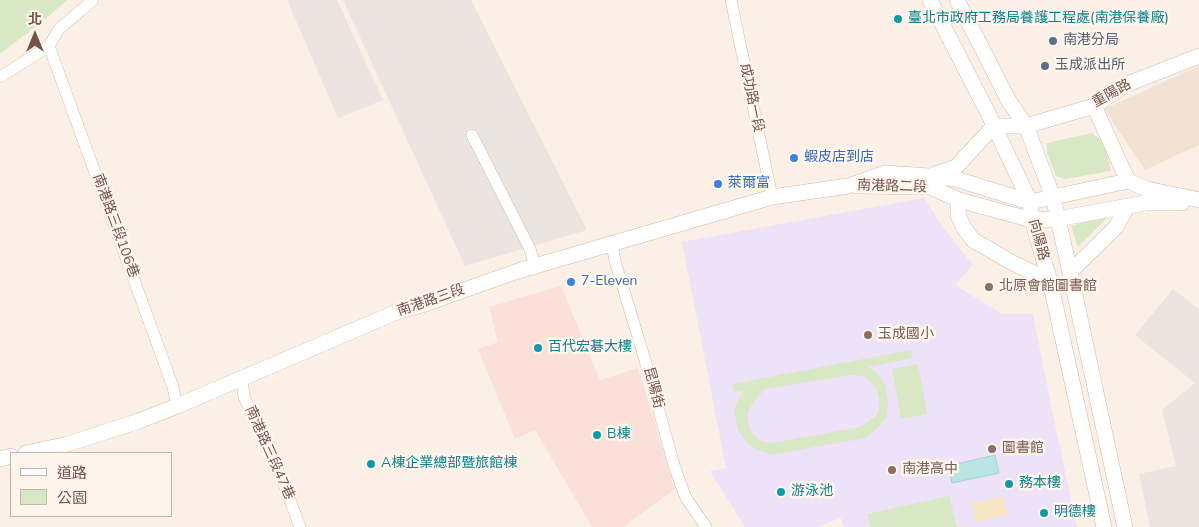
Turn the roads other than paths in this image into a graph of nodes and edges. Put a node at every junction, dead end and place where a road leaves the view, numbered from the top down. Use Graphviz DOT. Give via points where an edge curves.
graph roads {
  1 [pos="94,0"];
  2 [pos="730,0"];
  3 [pos="930,0"];
  4 [pos="957,0"];
  5 [pos="49,46"];
  6 [pos="1199,56"];
  7 [pos="0,77"];
  8 [pos="1094,106"];
  9 [pos="994,126"];
  10 [pos="1026,126"];
  11 [pos="472,135"];
  12 [pos="929,176"];
  13 [pos="1128,181"];
  14 [pos="848,186"];
  15 [pos="772,197"];
  16 [pos="1053,197"];
  17 [pos="959,200"];
  18 [pos="1030,202"];
  19 [pos="1199,202"];
  20 [pos="1127,207"];
  21 [pos="1057,219"];
  22 [pos="1032,220"];
  23 [pos="612,244"];
  24 [pos="535,266"];
  25 [pos="1070,272"];
  26 [pos="1050,281"];
  27 [pos="242,378"];
  28 [pos="177,406"];
  29 [pos="31,452"];
  30 [pos="300,527"];
  31 [pos="706,527"];
  32 [pos="1104,527"];
  33 [pos="1125,527"];
  1 -- 5 [label="street" via="59,29"];
  2 -- 15 [label="street, 成功路一段"];
  3 -- 9 [label="main road, 向陽路"];
  4 -- 10 [label="main road, 向陽路" via="1009,101"];
  5 -- 7 [label="street"];
  5 -- 28 [label="street, 南港路三段106巷" via="173,387"];
  6 -- 8 [label="main road, 重陽路" via="1126,85"];
  8 -- 10 [label="main road, 重陽路"];
  8 -- 13 [label="main road"];
  9 -- 10 [label="main road, 重陽路"];
  9 -- 12 [label="main road" via="956,167"];
  9 -- 18 [label="main road, 向陽路"];
  10 -- 16 [label="main road, 向陽路"];
  11 -- 24 [label="street" via="530,249"];
  12 -- 14 [label="main road, 南港路二段" via="885,173"];
  12 -- 18 [label="main road, 南港路二段" via="956,180"];
  13 -- 16 [label="main road, 南港路二段"];
  13 -- 19 [label="main road, 南港路二段"];
  14 -- 15 [label="main road, 南港路三段"];
  14 -- 17 [label="main road, 南港路二段" via="930,187"];
  15 -- 23 [label="main road, 南港路三段"];
  16 -- 18 [label="main road, 南港路二段"];
  16 -- 21 [label="main road, 向陽路"];
  17 -- 22 [label="main road, 南港路二段"];
  17 -- 26 [label="main road" via="958,215 973,240"];
  18 -- 22 [label="main road, 向陽路"];
  19 -- 20 [label="main road, 南港路二段" via="1145,203"];
  20 -- 21 [label="main road, 南港路二段"];
  20 -- 25 [label="main road" via="1116,227"];
  21 -- 22 [label="main road, 南港路二段"];
  21 -- 25 [label="main road, 向陽路"];
  22 -- 26 [label="main road, 向陽路"];
  23 -- 24 [label="main road, 南港路三段"];
  23 -- 31 [label="street, 昆陽街" via="674,465 686,498"];
  24 -- 27 [label="main road, 南港路三段" via="399,311"];
  25 -- 33 [label="main road, 向陽路"];
  26 -- 32 [label="main road, 向陽路"];
  27 -- 28 [label="main road, 南港路三段"];
  27 -- 30 [label="street, 南港路三段47巷" via="244,397"];
  28 -- 29 [label="main road, 南港路三段" via="68,444"];
}
